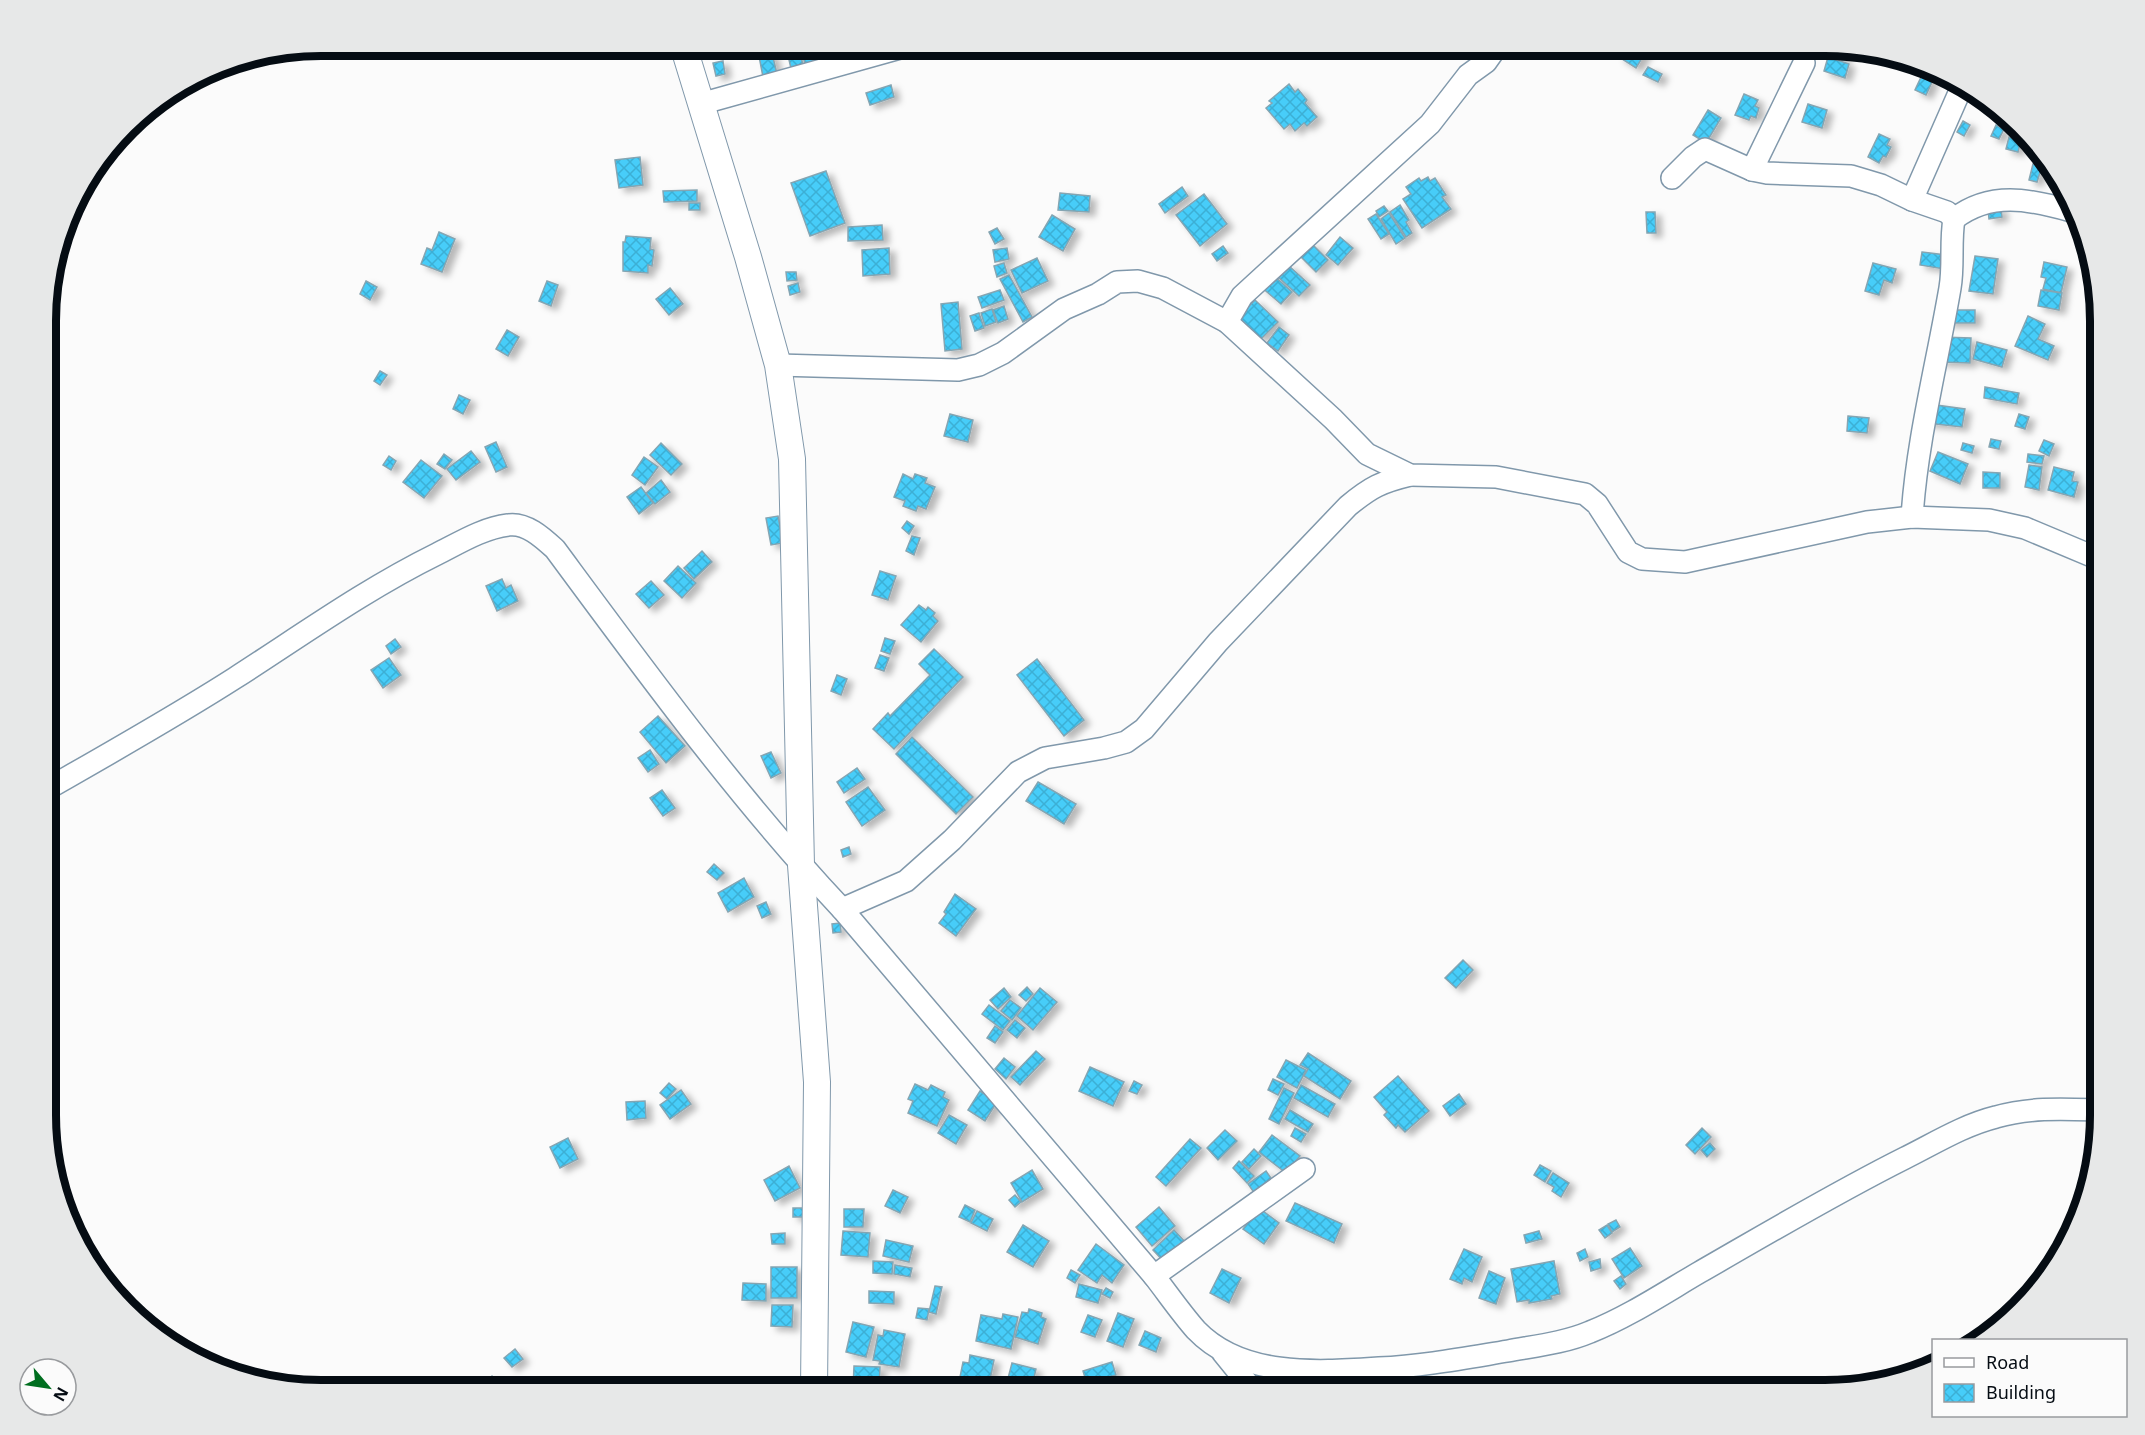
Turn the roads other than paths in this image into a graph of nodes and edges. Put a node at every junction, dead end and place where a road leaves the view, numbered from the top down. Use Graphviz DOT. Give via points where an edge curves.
graph roads {
  1 [pos="686,56"];
  2 [pos="872,56"];
  3 [pos="1490,56"];
  4 [pos="1804,63"];
  5 [pos="1959,92"];
  6 [pos="700,104"];
  7 [pos="1752,170"];
  8 [pos="1672,177"];
  9 [pos="1912,200"];
  10 [pos="2065,209"];
  11 [pos="1954,219"];
  12 [pos="1227,322"];
  13 [pos="778,365"];
  14 [pos="1410,476"];
  15 [pos="1912,517"];
  16 [pos="2090,555"];
  17 [pos="56,784"];
  18 [pos="801,865"];
  19 [pos="842,909"];
  20 [pos="2090,1110"];
  21 [pos="1304,1169"];
  22 [pos="1154,1276"];
  23 [pos="1219,1348"];
  24 [pos="814,1380"];
  25 [pos="1245,1380"];
  1 -- 6 [label="street"];
  2 -- 6 [label="street"];
  3 -- 12 [label="street" via="1468,75 1430,124 1242,296"];
  4 -- 7 [label="street"];
  5 -- 9 [label="street"];
  6 -- 13 [label="street"];
  7 -- 8 [label="street" via="1705,149"];
  7 -- 9 [label="street" via="1767,174 1851,176"];
  9 -- 11 [label="street" via="1947,212"];
  10 -- 11 [label="street" via="2041,202 1992,200 1968,208"];
  11 -- 15 [label="street" via="1951,284 1915,473"];
  12 -- 13 [label="street" via="1163,288 1138,281 1117,282 1064,309 1003,353 979,365 958,370"];
  12 -- 14 [label="street" via="1367,454"];
  13 -- 18 [label="street" via="792,459"];
  14 -- 15 [label="street" via="1496,477 1585,494 1598,504 1628,552 1658,561 1685,562 1867,522"];
  14 -- 19 [label="street" via="1384,481 1348,506 1218,642 1144,729 1126,742 1045,758 1018,772 906,881"];
  15 -- 16 [label="street" via="1989,520 2025,528"];
  17 -- 18 [label="street" via="233,679 402,571 454,545 510,524 534,531 555,549 665,697"];
  18 -- 19 [label="street"];
  18 -- 24 [label="street" via="817,1082"];
  19 -- 22 [label="street"];
  20 -- 23 [label="street" via="2025,1111 1969,1126 1862,1179 1611,1323 1565,1340 1419,1366 1354,1370 1293,1370 1257,1364"];
  21 -- 22 [label="street"];
  22 -- 23 [label="street" via="1197,1330"];
  23 -- 25 [label="street"];
}
